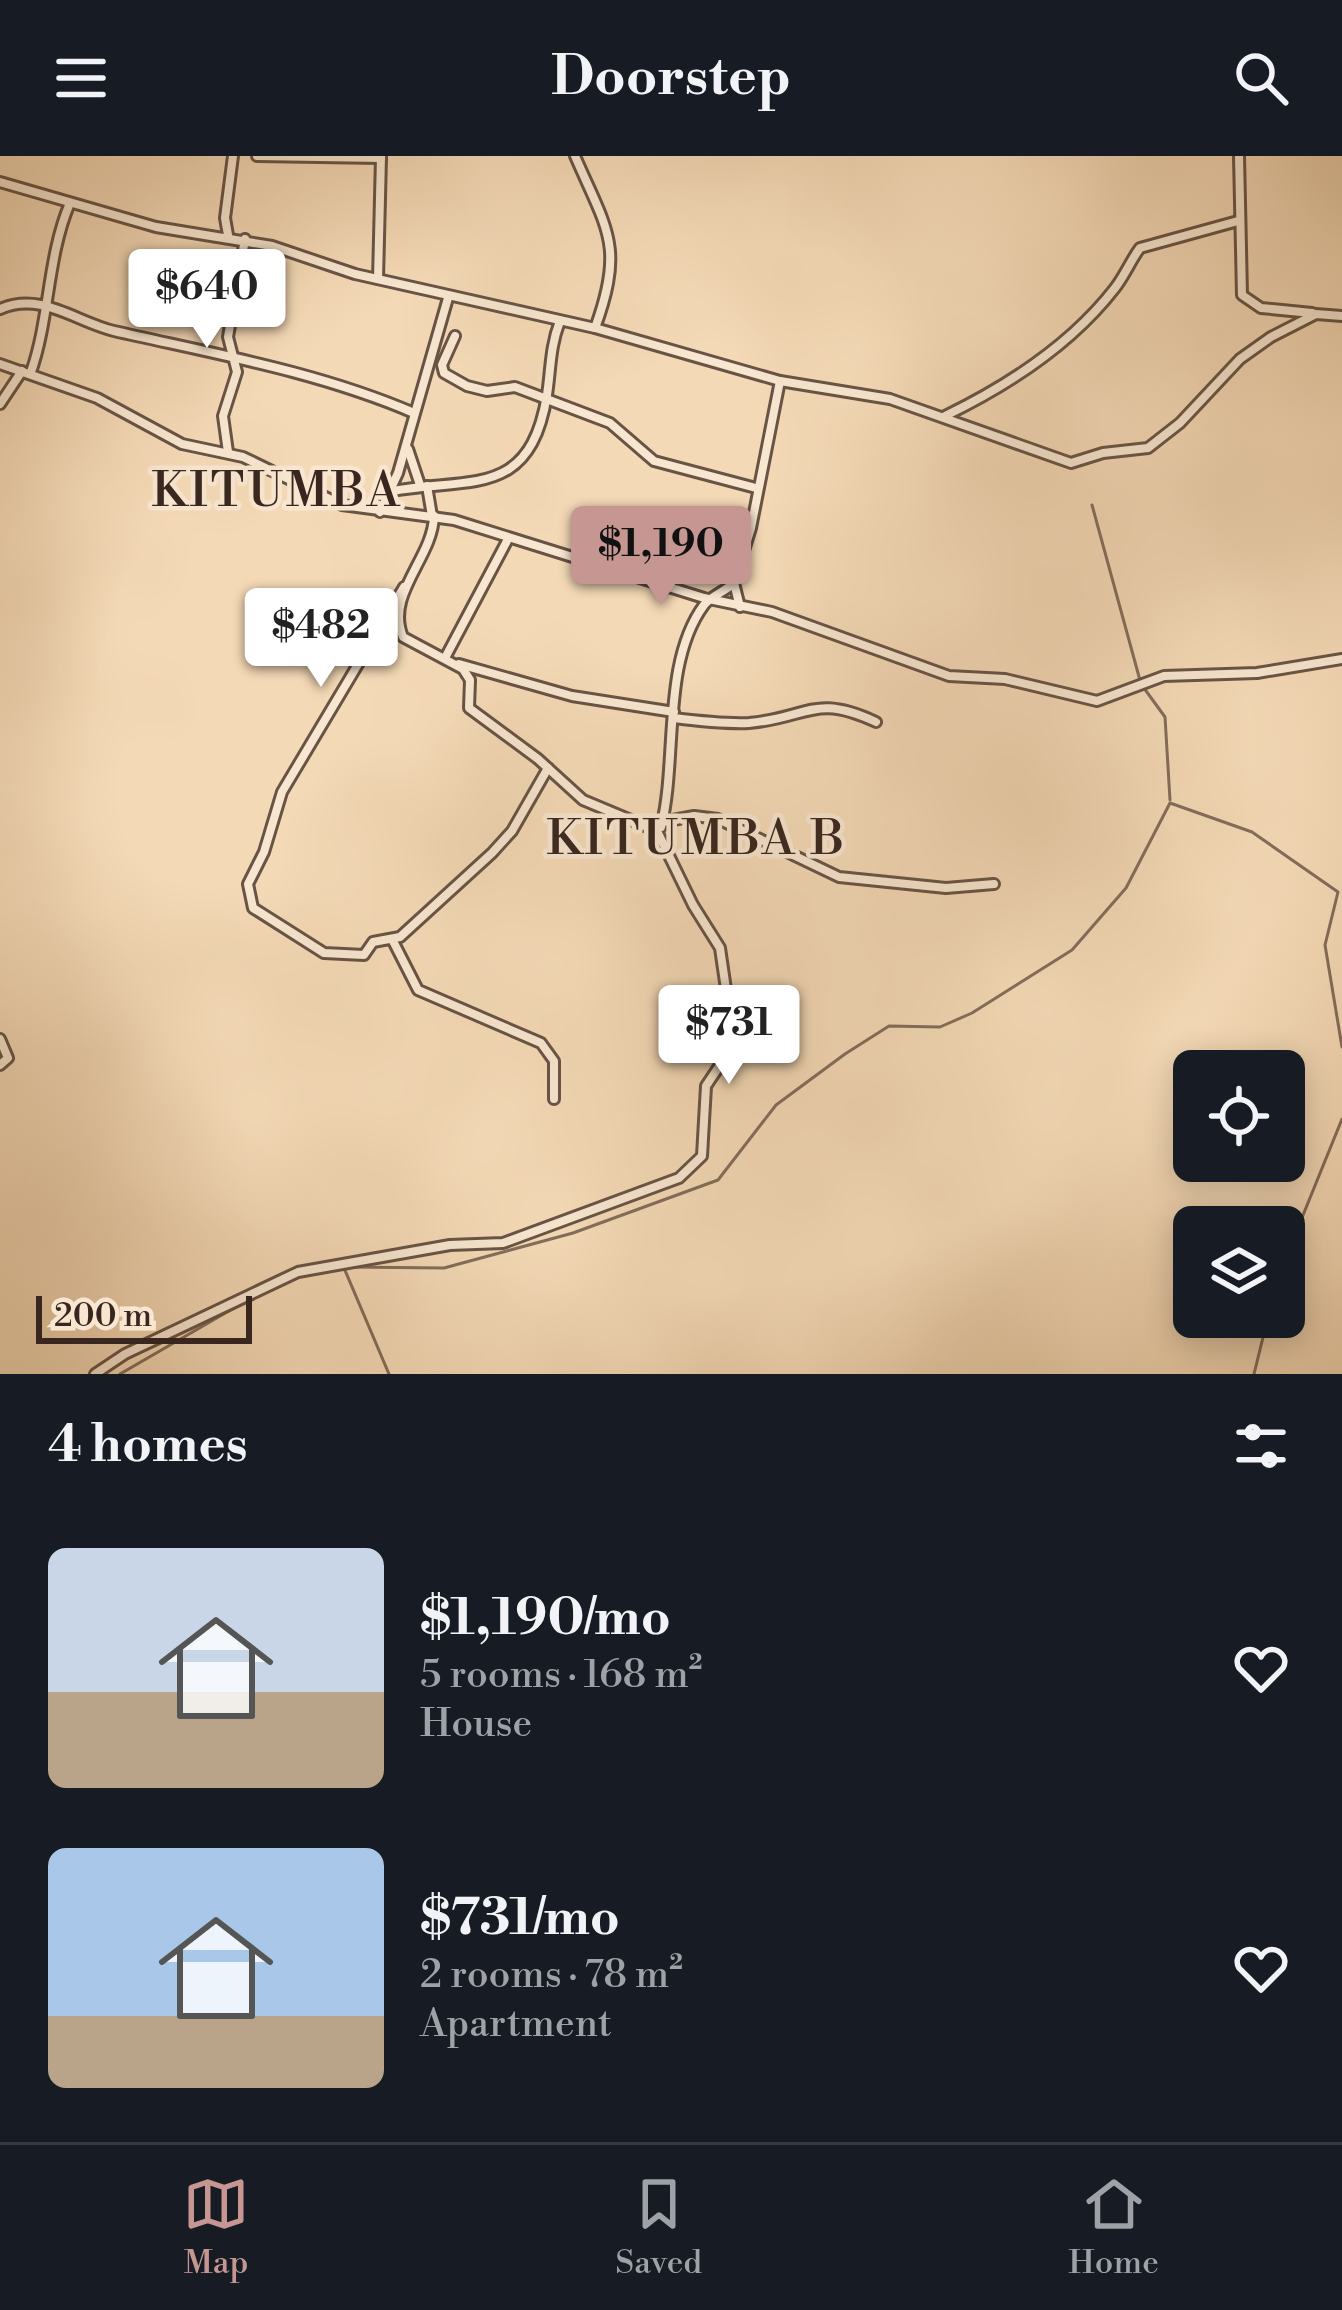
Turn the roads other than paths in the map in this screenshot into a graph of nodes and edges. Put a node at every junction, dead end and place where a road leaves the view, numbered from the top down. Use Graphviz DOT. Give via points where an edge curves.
graph roads {
  1 [pos="233,156"];
  2 [pos="257,156"];
  3 [pos="1240,156"];
  4 [pos="381,157"];
  5 [pos="579,158"];
  6 [pos="0,182"];
  7 [pos="67,206"];
  8 [pos="1238,220"];
  9 [pos="228,235"];
  10 [pos="245,239"];
  11 [pos="378,279"];
  12 [pos="448,298"];
  13 [pos="3,305"];
  14 [pos="43,306"];
  15 [pos="1316,314"];
  16 [pos="1342,316"];
  17 [pos="560,321"];
  18 [pos="595,328"];
  19 [pos="455,336"];
  20 [pos="232,359"];
  21 [pos="0,364"];
  22 [pos="27,371"];
  23 [pos="780,381"];
  24 [pos="547,396"];
  25 [pos="0,404"];
  26 [pos="414,413"];
  27 [pos="945,416"];
  28 [pos="407,438"];
  29 [pos="228,452"];
  30 [pos="424,486"];
  31 [pos="756,488"];
  32 [pos="392,491"];
  33 [pos="380,512"];
  34 [pos="433,516"];
  35 [pos="508,539"];
  36 [pos="407,581"];
  37 [pos="734,584"];
  38 [pos="708,599"];
  39 [pos="740,607"];
  40 [pos="445,658"];
  41 [pos="1342,659"];
  42 [pos="458,663"];
  43 [pos="674,715"];
  44 [pos="876,722"];
  45 [pos="548,768"];
  46 [pos="662,823"];
  47 [pos="648,824"];
  48 [pos="661,835"];
  49 [pos="994,884"];
  50 [pos="392,940"];
  51 [pos="0,1039"];
  52 [pos="0,1065"];
  53 [pos="554,1099"];
  54 [pos="113,1362"];
  55 [pos="95,1374"];
  56 [pos="116,1374"];
  1 -- 9 [label="street"];
  2 -- 4 [label="street"];
  3 -- 8 [label="street"];
  4 -- 11 [label="street"];
  5 -- 18 [label="street" via="602,210 611,262"];
  6 -- 7 [label="street"];
  7 -- 9 [label="street"];
  7 -- 14 [label="street"];
  8 -- 15 [label="street" via="1244,300"];
  8 -- 27 [label="street" via="1140,248 1113,291 1050,352"];
  9 -- 10 [label="street"];
  10 -- 11 [label="street"];
  10 -- 20 [label="street" via="233,293"];
  11 -- 12 [label="street"];
  12 -- 17 [label="street"];
  12 -- 26 [label="street"];
  13 -- 14 [label="street"];
  14 -- 20 [label="street"];
  14 -- 22 [label="street" via="43,340"];
  15 -- 16 [label="street"];
  15 -- 27 [label="street" via="1240,359 1180,423 1141,451 1071,463"];
  17 -- 18 [label="street"];
  17 -- 24 [label="street"];
  18 -- 23 [label="street"];
  19 -- 24 [label="street" via="442,365 452,379 484,391 508,386"];
  20 -- 26 [label="street" via="348,386"];
  20 -- 29 [label="street" via="237,378 223,416"];
  21 -- 22 [label="street"];
  22 -- 25 [label="street"];
  22 -- 29 [label="street" via="182,444"];
  23 -- 27 [label="street" via="867,393"];
  23 -- 31 [label="street"];
  24 -- 30 [label="street" via="517,464 471,485"];
  24 -- 31 [label="street" via="610,423 654,461"];
  26 -- 28 [label="street"];
  28 -- 30 [label="street"];
  28 -- 32 [label="street"];
  29 -- 33 [label="street" via="342,506"];
  30 -- 32 [label="street"];
  30 -- 34 [label="street"];
  31 -- 37 [label="street"];
  32 -- 33 [label="street"];
  33 -- 34 [label="street"];
  34 -- 35 [label="street"];
  34 -- 36 [label="street" via="430,544"];
  35 -- 38 [label="street"];
  35 -- 40 [label="street"];
  36 -- 40 [label="street" via="400,633"];
  36 -- 50 [label="street" via="295,766 247,891 253,908 324,953 354,957"];
  37 -- 38 [label="street"];
  37 -- 39 [label="street"];
  38 -- 39 [label="street"];
  38 -- 43 [label="street" via="693,628"];
  39 -- 41 [label="street" via="949,676 1005,679 1097,701 1164,676"];
  40 -- 42 [label="street"];
  42 -- 43 [label="street"];
  42 -- 45 [label="street" via="470,680 470,708"];
  43 -- 44 [label="street" via="750,723 822,706"];
  43 -- 46 [label="street"];
  45 -- 47 [label="street" via="583,800"];
  45 -- 50 [label="street" via="501,844"];
  46 -- 47 [label="street"];
  46 -- 48 [label="street"];
  46 -- 49 [label="street" via="718,819 849,879"];
  47 -- 48 [label="street"];
  48 -- 54 [label="street" via="720,949 734,1032 732,1049 709,1076 697,1165 503,1243 298,1272"];
  50 -- 53 [label="street" via="418,990 541,1042 554,1061"];
  51 -- 52 [label="street" via="8,1058"];
  54 -- 55 [label="street"];
  54 -- 56 [label="street"];
}
